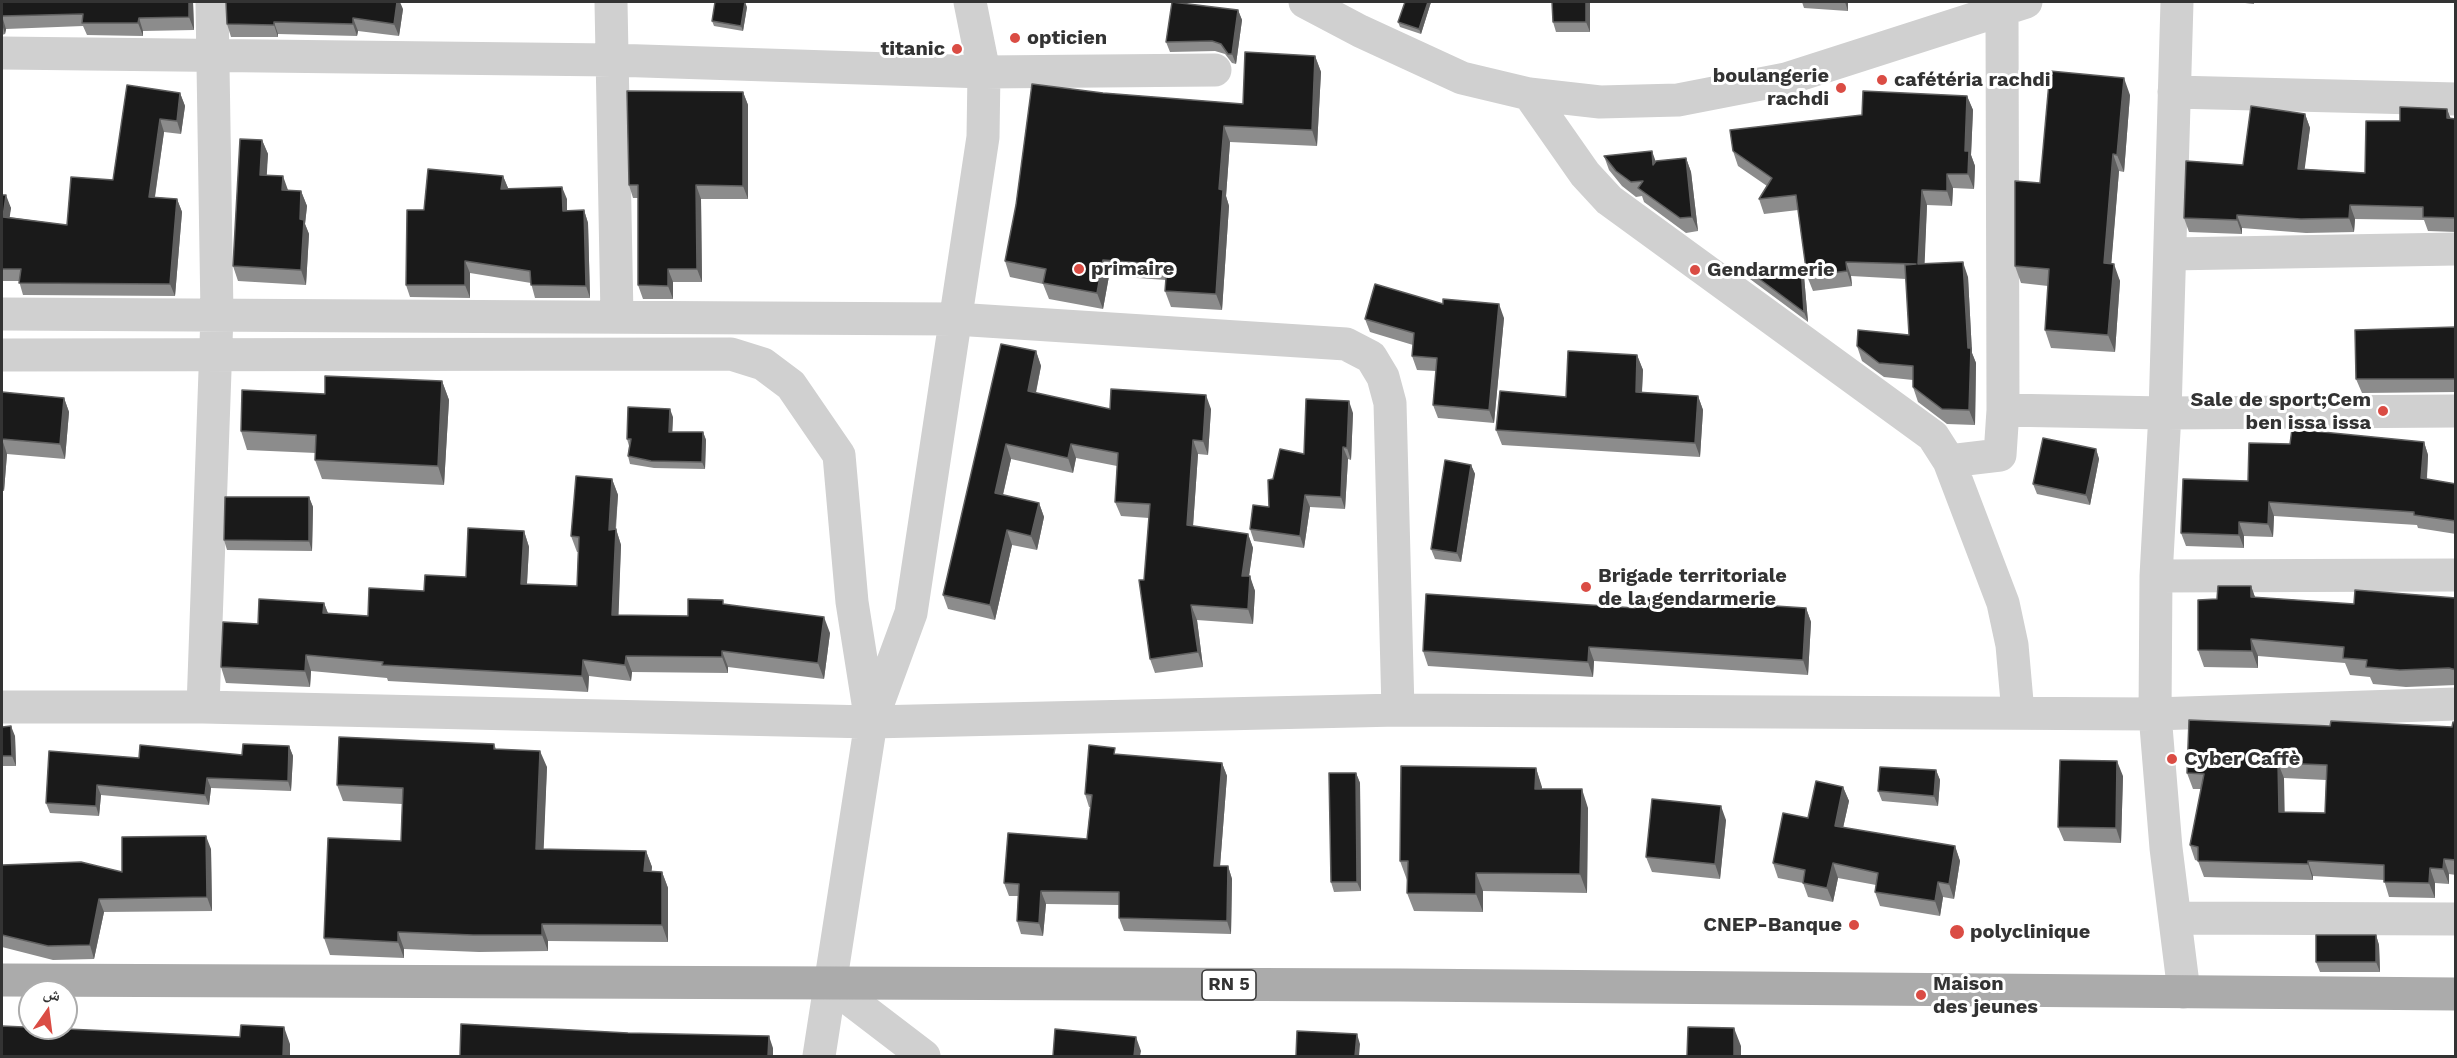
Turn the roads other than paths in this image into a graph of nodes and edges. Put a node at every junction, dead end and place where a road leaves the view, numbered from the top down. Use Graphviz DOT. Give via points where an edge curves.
graph roads {
  1 [pos="212,2"];
  2 [pos="611,2"];
  3 [pos="970,2"];
  4 [pos="1305,2"];
  5 [pos="2177,2"];
  6 [pos="2008,4"];
  7 [pos="2,54"];
  8 [pos="213,57"];
  9 [pos="612,60"];
  10 [pos="1215,70"];
  11 [pos="984,72"];
  12 [pos="2174,92"];
  13 [pos="1529,94"];
  14 [pos="2456,99"];
  15 [pos="2456,249"];
  16 [pos="2170,254"];
  17 [pos="2,314"];
  18 [pos="217,315"];
  19 [pos="617,317"];
  20 [pos="955,319"];
  21 [pos="214,355"];
  22 [pos="2,356"];
  23 [pos="2003,410"];
  24 [pos="2456,411"];
  25 [pos="2165,413"];
  26 [pos="1948,461"];
  27 [pos="2456,575"];
  28 [pos="2156,576"];
  29 [pos="852,602"];
  30 [pos="911,613"];
  31 [pos="2456,704"];
  32 [pos="2,707"];
  33 [pos="203,707"];
  34 [pos="1398,710"];
  35 [pos="2018,713"];
  36 [pos="2155,714"];
  37 [pos="871,722"];
  38 [pos="2175,918"];
  39 [pos="2456,919"];
  40 [pos="2,980"];
  41 [pos="831,985"];
  42 [pos="2184,992"];
  43 [pos="2456,994"];
  44 [pos="819,1056"];
  45 [pos="924,1056"];
  1 -- 8 [label="street"];
  2 -- 9 [label="street"];
  3 -- 11 [label="street"];
  4 -- 13 [label="street" via="1462,78"];
  5 -- 12 [label="street"];
  6 -- 13 [label="street" via="1786,79 1678,100 1600,102"];
  6 -- 23 [label="street"];
  7 -- 8 [label="street"];
  8 -- 9 [label="street"];
  8 -- 18 [label="street"];
  9 -- 11 [label="street"];
  9 -- 19 [label="street"];
  10 -- 11 [label="street"];
  11 -- 20 [label="street" via="983,137"];
  12 -- 14 [label="street"];
  12 -- 16 [label="street"];
  13 -- 26 [label="street" via="1585,174 1609,200 1933,436"];
  15 -- 16 [label="street"];
  16 -- 25 [label="street"];
  17 -- 18 [label="street"];
  18 -- 19 [label="street"];
  18 -- 21 [label="street"];
  19 -- 20 [label="street"];
  20 -- 30 [label="street"];
  20 -- 34 [label="street" via="1346,344 1371,357 1383,377 1390,403"];
  21 -- 22 [label="street"];
  21 -- 29 [label="street" via="731,354 763,364 791,385 839,455"];
  21 -- 33 [label="street"];
  23 -- 25 [label="street"];
  23 -- 26 [label="street" via="2000,455"];
  24 -- 25 [label="street"];
  25 -- 28 [label="street"];
  26 -- 35 [label="street" via="2003,603 2012,645"];
  27 -- 28 [label="street"];
  28 -- 36 [label="street"];
  29 -- 30 [label="street" via="868,616 884,622"];
  29 -- 37 [label="street"];
  30 -- 37 [label="street"];
  31 -- 36 [label="street"];
  32 -- 33 [label="street"];
  33 -- 37 [label="street"];
  34 -- 35 [label="street"];
  34 -- 37 [label="street"];
  35 -- 36 [label="street"];
  36 -- 38 [label="street"];
  37 -- 41 [label="street"];
  38 -- 39 [label="street"];
  38 -- 42 [label="street"];
  40 -- 41 [label="main road, RN 5"];
  41 -- 42 [label="main road, RN 5"];
  41 -- 44 [label="street"];
  41 -- 45 [label="street"];
  42 -- 43 [label="main road, RN 5"];
}
